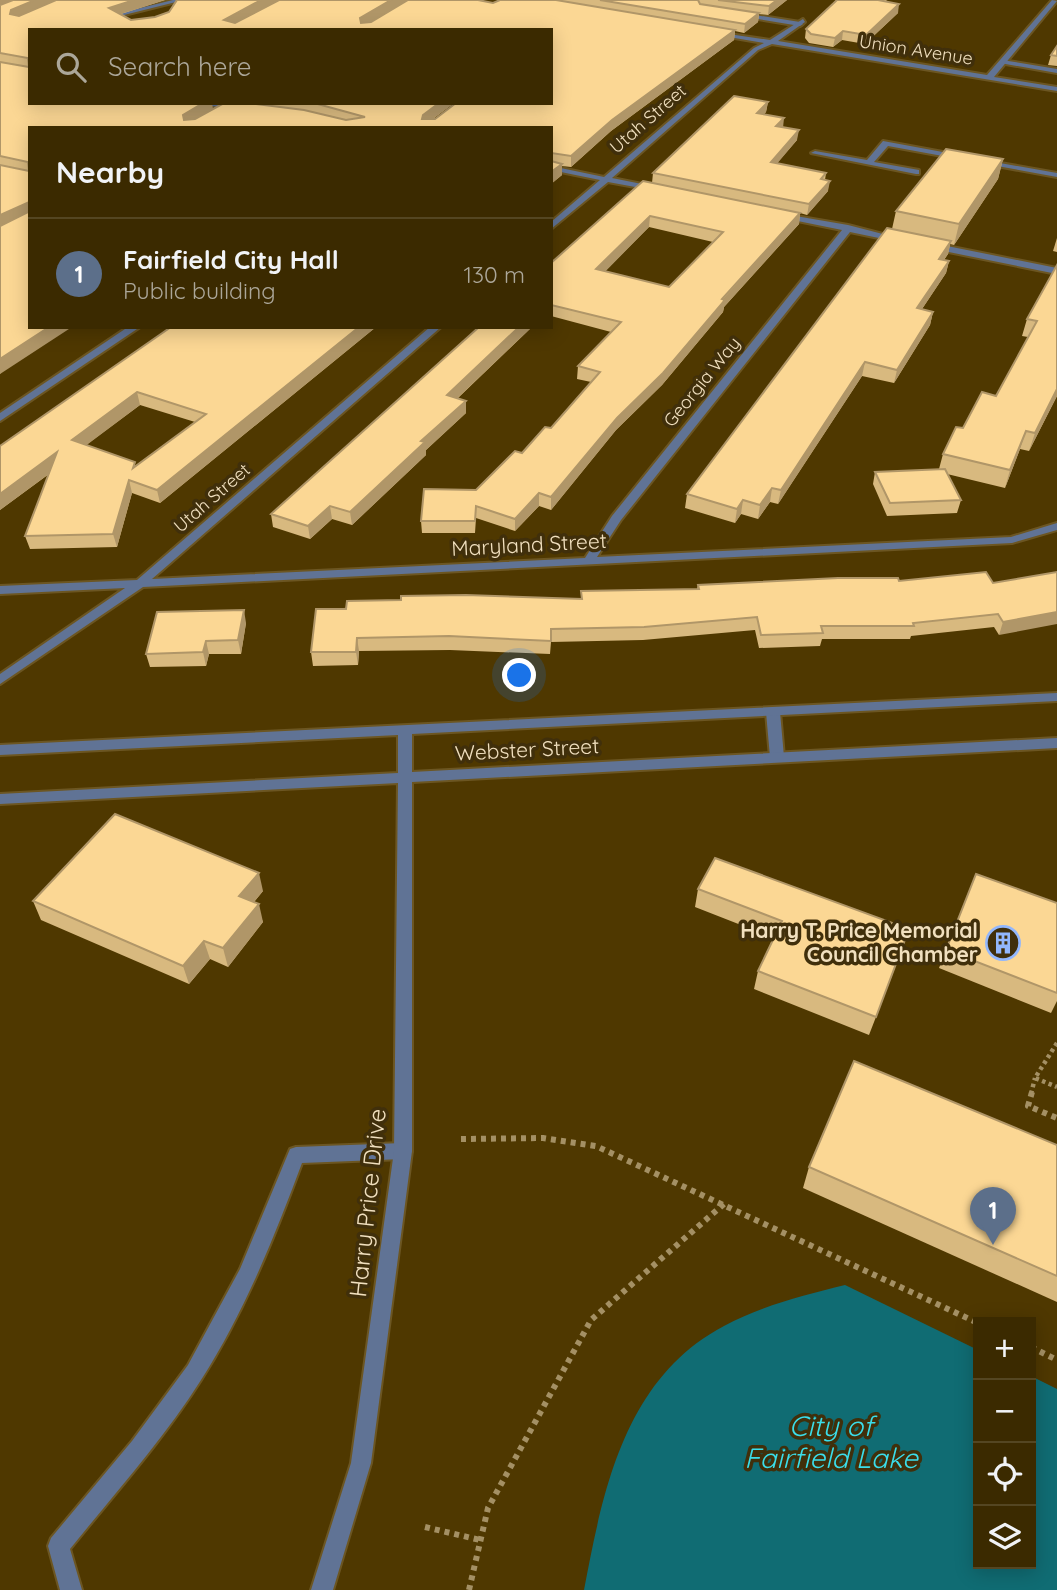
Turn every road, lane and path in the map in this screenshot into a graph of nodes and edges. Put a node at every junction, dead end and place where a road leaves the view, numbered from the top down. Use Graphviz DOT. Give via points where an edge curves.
graph roads {
  1 [pos="180,0"];
  2 [pos="1055,0"];
  3 [pos="170,11"];
  4 [pos="734,14"];
  5 [pos="133,25"];
  6 [pos="702,31"];
  7 [pos="771,42"];
  8 [pos="1002,62"];
  9 [pos="1057,71"];
  10 [pos="989,78"];
  11 [pos="1057,89"];
  12 [pos="231,105"];
  13 [pos="247,109"];
  14 [pos="215,114"];
  15 [pos="815,153"];
  16 [pos="965,158"];
  17 [pos="978,160"];
  18 [pos="869,163"];
  19 [pos="553,168"];
  20 [pos="916,172"];
  21 [pos="1057,175"];
  22 [pos="606,179"];
  23 [pos="665,191"];
  24 [pos="769,212"];
  25 [pos="553,225"];
  26 [pos="848,228"];
  27 [pos="913,242"];
  28 [pos="926,244"];
  29 [pos="1057,271"];
  30 [pos="132,329"];
  31 [pos="434,329"];
  32 [pos="0,418"];
  33 [pos="1057,526"];
  34 [pos="588,562"];
  35 [pos="140,583"];
  36 [pos="0,590"];
  37 [pos="0,680"];
  38 [pos="1057,697"];
  39 [pos="773,712"];
  40 [pos="405,729"];
  41 [pos="1057,743"];
  42 [pos="0,750"];
  43 [pos="777,757"];
  44 [pos="403,777"];
  45 [pos="0,799"];
  46 [pos="1057,1043"];
  47 [pos="1035,1078"];
  48 [pos="1057,1087"];
  49 [pos="1057,1118"];
  50 [pos="461,1139"];
  51 [pos="403,1151"];
  52 [pos="725,1203"];
  53 [pos="973,1321"];
  54 [pos="1036,1350"];
  55 [pos="1057,1360"];
  56 [pos="425,1527"];
  57 [pos="480,1540"];
  58 [pos="71,1590"];
  59 [pos="322,1590"];
  60 [pos="469,1590"];
  1 -- 3 [label="street"];
  1 -- 5 [label="street" via="117,17"];
  2 -- 8 [label="street"];
  4 -- 7 [label="street" via="801,22"];
  6 -- 7 [label="street, Union Avenue"];
  7 -- 10 [label="street, Union Avenue"];
  7 -- 22 [label="street, Utah Street" via="756,49"];
  8 -- 9 [label="street"];
  8 -- 10 [label="street"];
  10 -- 11 [label="street, Union Avenue"];
  12 -- 13 [label="street"];
  12 -- 14 [label="street"];
  15 -- 18 [label="street"];
  16 -- 18 [label="street" via="886,143"];
  17 -- 21 [label="street"];
  18 -- 20 [label="street"];
  19 -- 22 [label="street"];
  22 -- 23 [label="street"];
  22 -- 25 [label="street, Utah Street"];
  24 -- 26 [label="street"];
  26 -- 27 [label="street"];
  26 -- 34 [label="street, Georgia Way" via="616,518"];
  28 -- 29 [label="street"];
  30 -- 32 [label="street"];
  31 -- 35 [label="street, Utah Street"];
  33 -- 34 [label="street, Maryland Street" via="1012,540"];
  34 -- 35 [label="street, Maryland Street"];
  35 -- 36 [label="street, Maryland Street"];
  35 -- 37 [label="street, Utah Street"];
  38 -- 39 [label="street, Webster Street"];
  39 -- 40 [label="street, Webster Street"];
  39 -- 43 [label="street"];
  40 -- 42 [label="street, Webster Street"];
  40 -- 44 [label="street, Harry Price Drive"];
  41 -- 43 [label="street, Webster Street"];
  43 -- 44 [label="street, Webster Street"];
  44 -- 45 [label="street, Webster Street"];
  44 -- 51 [label="street, Harry Price Drive"];
  46 -- 47 [label="path"];
  47 -- 48 [label="path"];
  47 -- 49 [label="path" via="1028,1106"];
  50 -- 52 [label="path" via="543,1138 596,1146"];
  51 -- 58 [label="street" via="296,1155 266,1236 210,1347 150,1434 58,1546"];
  51 -- 59 [label="street, Harry Price Drive" via="361,1463"];
  52 -- 53 [label="path"];
  52 -- 57 [label="path" via="591,1320 488,1508"];
  54 -- 55 [label="path"];
  56 -- 57 [label="path"];
  57 -- 60 [label="path"];
}
